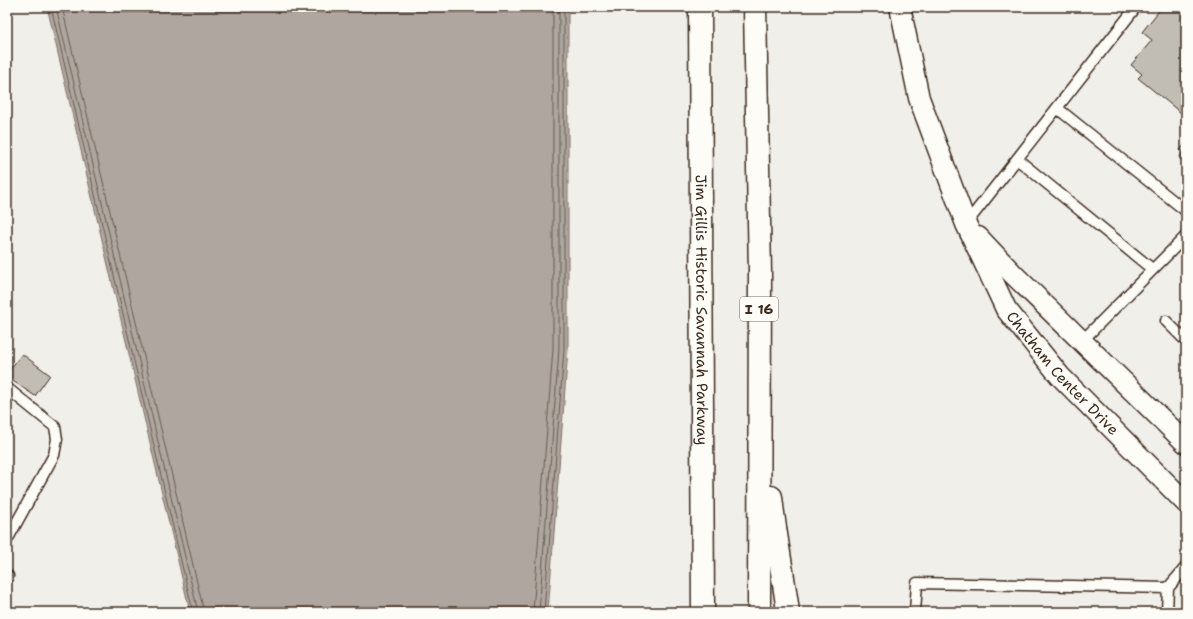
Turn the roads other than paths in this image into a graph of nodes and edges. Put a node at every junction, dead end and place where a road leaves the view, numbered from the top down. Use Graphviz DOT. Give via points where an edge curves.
graph roads {
  1 [pos="700,7"];
  2 [pos="755,7"];
  3 [pos="900,7"];
  4 [pos="1136,7"];
  5 [pos="1057,108"];
  6 [pos="1017,159"];
  7 [pos="1186,211"];
  8 [pos="966,224"];
  9 [pos="1186,236"];
  10 [pos="1152,269"];
  11 [pos="1166,321"];
  12 [pos="1082,341"];
  13 [pos="1186,341"];
  14 [pos="759,367"];
  15 [pos="7,388"];
  16 [pos="1186,443"];
  17 [pos="1186,503"];
  18 [pos="7,540"];
  19 [pos="1186,567"];
  20 [pos="7,575"];
  21 [pos="7,579"];
  22 [pos="1168,588"];
  23 [pos="703,612"];
  24 [pos="759,612"];
  25 [pos="788,612"];
  26 [pos="915,612"];
  27 [pos="1167,612"];
  1 -- 23 [label="highway, Jim Gillis Historic Savannah Parkway"];
  2 -- 14 [label="highway, I 16" via="760,273"];
  3 -- 8 [label="street, Chatham Center Drive" via="919,98"];
  4 -- 5 [label="lane"];
  5 -- 6 [label="lane"];
  5 -- 7 [label="lane"];
  6 -- 8 [label="lane"];
  6 -- 10 [label="lane"];
  8 -- 12 [label="street, Chatham Center Drive"];
  8 -- 17 [label="street, Chatham Center Drive" via="1006,310 1060,376"];
  9 -- 10 [label="lane"];
  10 -- 12 [label="lane"];
  11 -- 13 [label="lane"];
  12 -- 16 [label="street, Chatham Center Drive"];
  14 -- 24 [label="highway, I 16"];
  14 -- 25 [label="highway" via="775,532"];
  15 -- 18 [label="lane" via="55,427 57,440 54,455"];
  19 -- 22 [label="lane"];
  20 -- 21 [label="lane"];
  22 -- 26 [label="lane" via="917,583"];
  22 -- 27 [label="lane"];
}
